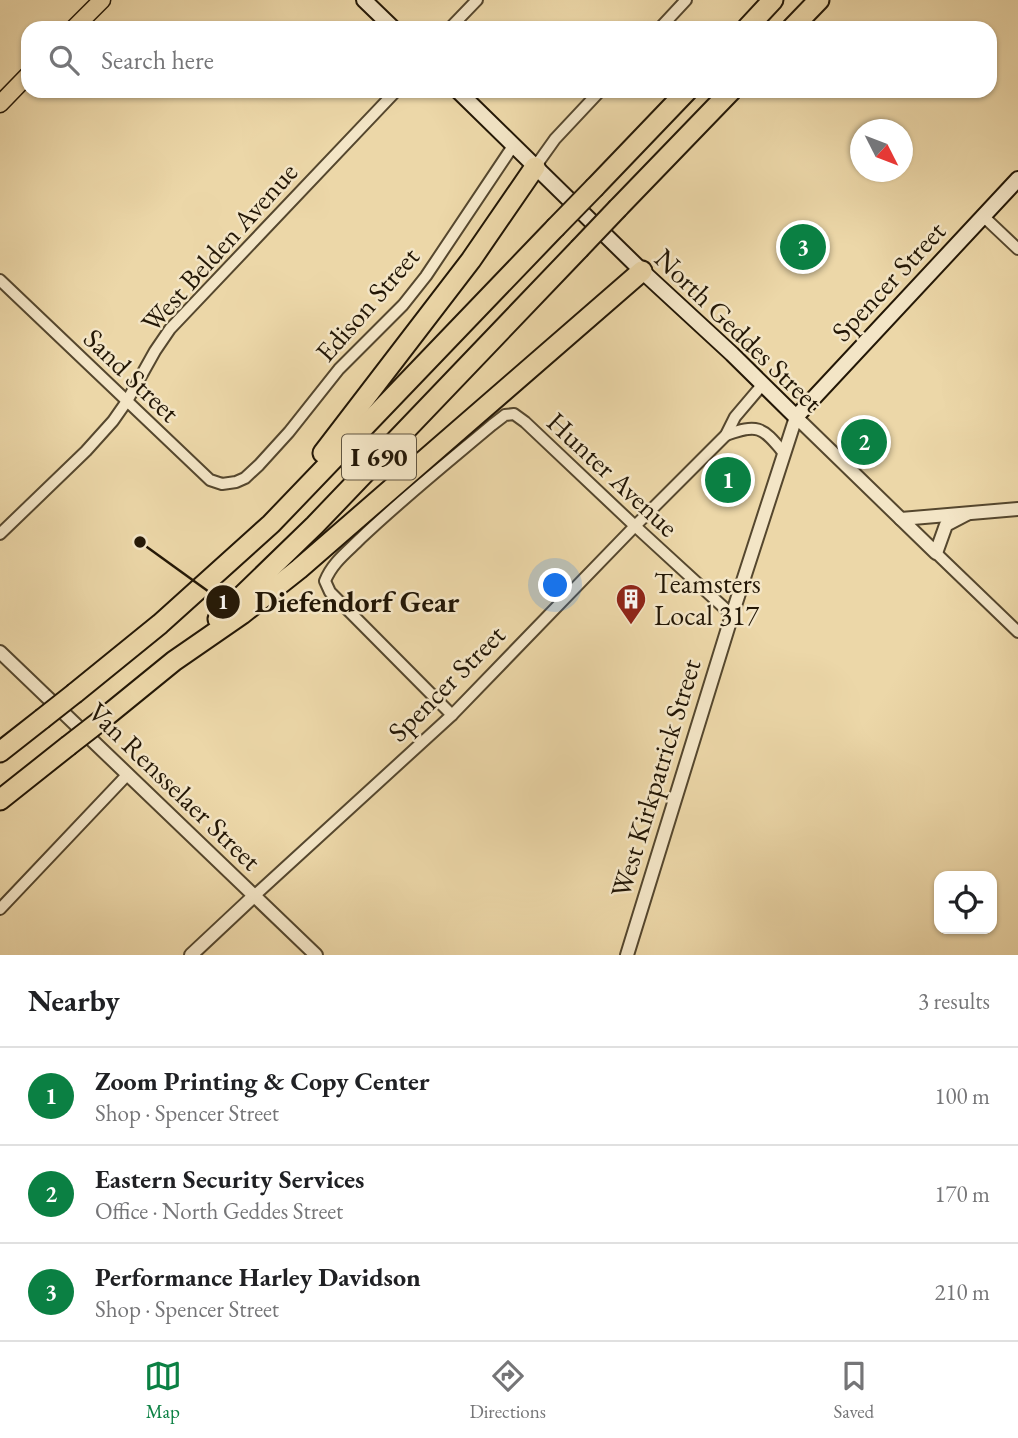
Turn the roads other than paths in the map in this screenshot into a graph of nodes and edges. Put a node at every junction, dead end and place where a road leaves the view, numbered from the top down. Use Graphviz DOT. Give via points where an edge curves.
graph roads {
  1 [pos="102,0"];
  2 [pos="364,0"];
  3 [pos="477,0"];
  4 [pos="687,0"];
  5 [pos="773,0"];
  6 [pos="819,0"];
  7 [pos="82,21"];
  8 [pos="386,21"];
  9 [pos="457,21"];
  10 [pos="667,21"];
  11 [pos="754,21"];
  12 [pos="799,21"];
  13 [pos="21,82"];
  14 [pos="389,98"];
  15 [pos="465,98"];
  16 [pos="593,98"];
  17 [pos="680,98"];
  18 [pos="724,98"];
  19 [pos="0,104"];
  20 [pos="513,146"];
  21 [pos="536,167"];
  22 [pos="1018,179"];
  23 [pos="983,216"];
  24 [pos="1018,249"];
  25 [pos="642,271"];
  26 [pos="0,280"];
  27 [pos="763,384"];
  28 [pos="127,401"];
  29 [pos="796,417"];
  30 [pos="726,435"];
  31 [pos="783,452"];
  32 [pos="241,480"];
  33 [pos="1018,509"];
  34 [pos="967,514"];
  35 [pos="901,519"];
  36 [pos="635,526"];
  37 [pos="0,534"];
  38 [pos="936,553"];
  39 [pos="234,556"];
  40 [pos="732,615"];
  41 [pos="1018,632"];
  42 [pos="0,652"];
  43 [pos="174,660"];
  44 [pos="452,715"];
  45 [pos="0,752"];
  46 [pos="128,774"];
  47 [pos="0,800"];
  48 [pos="254,896"];
  49 [pos="0,909"];
  50 [pos="191,955"];
  51 [pos="316,955"];
  52 [pos="627,955"];
  1 -- 7 [label="main road"];
  2 -- 8 [label="main road"];
  3 -- 9 [label="street"];
  4 -- 10 [label="street"];
  5 -- 11 [label="highway"];
  6 -- 12 [label="highway"];
  13 -- 19 [label="main road"];
  14 -- 28 [label="street, West Belden Avenue" via="170,329"];
  15 -- 20 [label="main road, North Geddes Street"];
  16 -- 21 [label="street"];
  17 -- 39 [label="highway, I 690, bridge" via="271,524"];
  18 -- 43 [label="highway, I 690, bridge" via="315,525"];
  20 -- 21 [label="main road, North Geddes Street"];
  20 -- 32 [label="street, Edison Street" via="426,276 339,369 259,466"];
  21 -- 25 [label="main road, North Geddes Street"];
  21 -- 39 [label="highway" via="346,425"];
  22 -- 23 [label="main road, Spencer Street"];
  23 -- 24 [label="street"];
  23 -- 29 [label="main road, Spencer Street"];
  25 -- 27 [label="main road, North Geddes Street"];
  25 -- 43 [label="highway" via="299,569"];
  26 -- 28 [label="street, Sand Street"];
  27 -- 29 [label="main road, North Geddes Street"];
  27 -- 30 [label="street, Spencer Street"];
  28 -- 32 [label="street, Sand Street" via="210,480 222,484"];
  28 -- 37 [label="street, West Belden Avenue" via="86,451"];
  29 -- 31 [label="street, West Kirkpatrick Street"];
  29 -- 35 [label="street, North Geddes Street"];
  30 -- 31 [label="street" via="747,428 761,430"];
  30 -- 36 [label="street, Spencer Street"];
  31 -- 40 [label="street, West Kirkpatrick Street"];
  33 -- 34 [label="street"];
  34 -- 35 [label="street"];
  34 -- 38 [label="street" via="946,526"];
  35 -- 38 [label="street, North Geddes Street"];
  36 -- 40 [label="street, Hunter Avenue"];
  36 -- 44 [label="street, Spencer Street"];
  36 -- 44 [label="street, Hunter Avenue" via="525,422 514,414 505,415 337,562 325,581 330,592"];
  38 -- 41 [label="street, North Geddes Street"];
  39 -- 45 [label="highway, I 690, bridge" via="160,624"];
  40 -- 52 [label="street, West Kirkpatrick Street"];
  42 -- 46 [label="street, Van Rensselaer Street"];
  43 -- 47 [label="highway, I 690, bridge"];
  44 -- 48 [label="street, Spencer Street"];
  46 -- 48 [label="street, Van Rensselaer Street"];
  46 -- 49 [label="street"];
  48 -- 50 [label="street, Spencer Street"];
  48 -- 51 [label="street, Van Rensselaer Street"];
}
